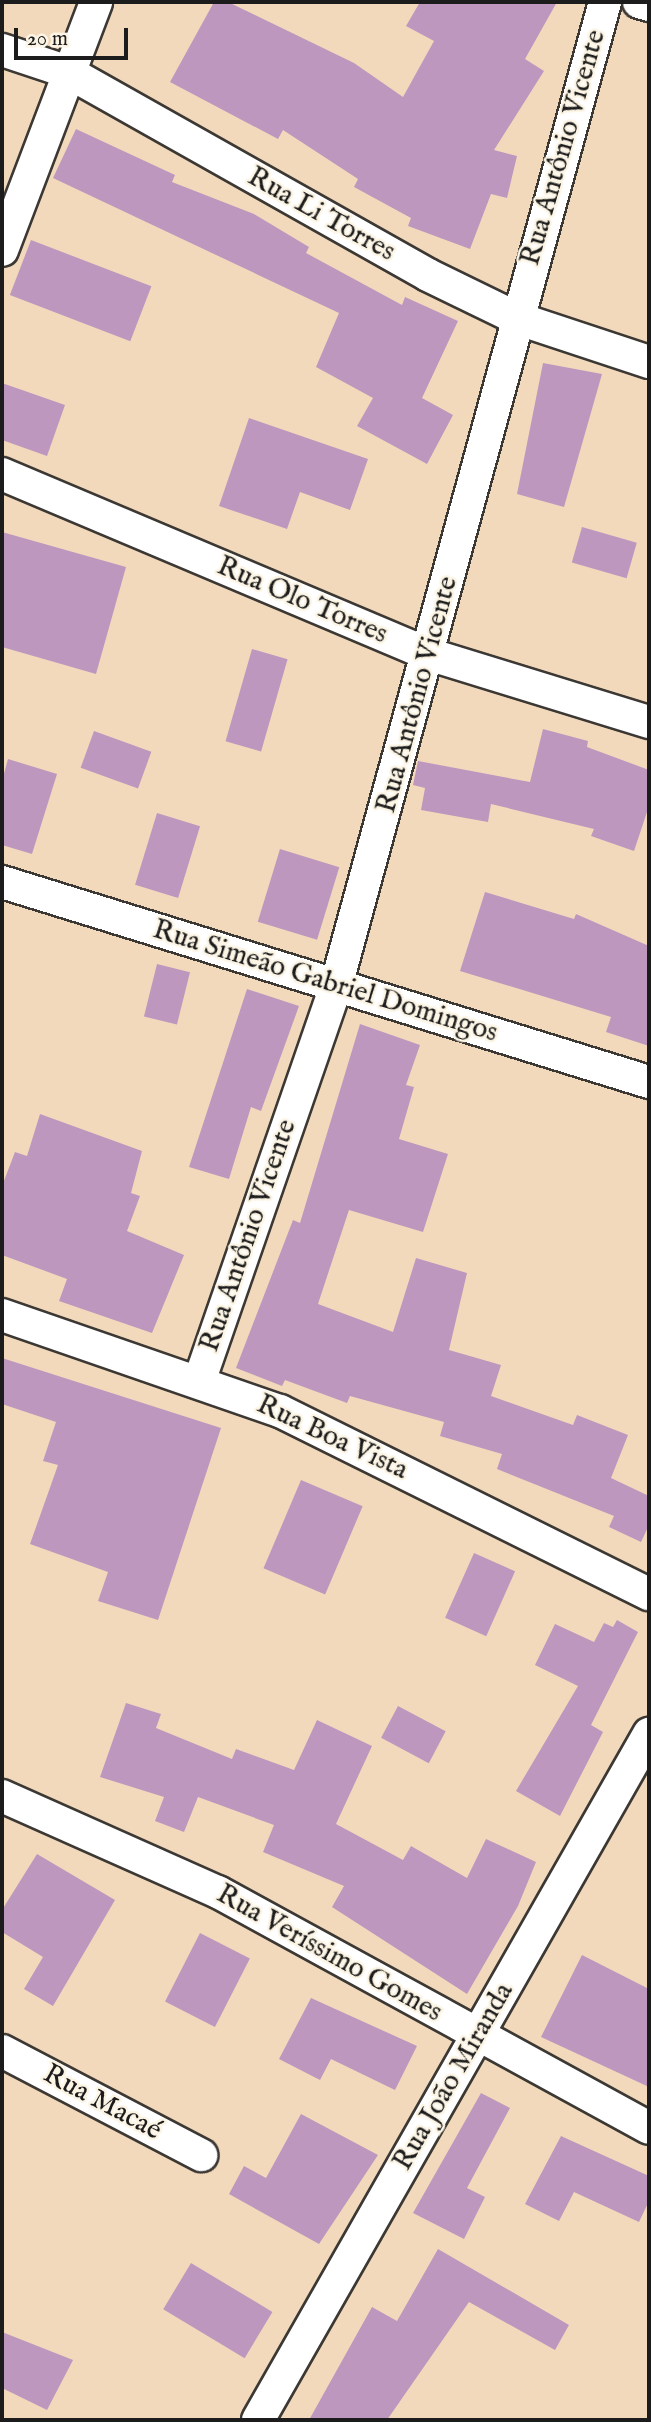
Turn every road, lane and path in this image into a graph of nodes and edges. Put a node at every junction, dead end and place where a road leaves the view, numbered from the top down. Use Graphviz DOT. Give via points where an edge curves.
graph roads {
  1 [pos="96,2"];
  2 [pos="605,2"];
  3 [pos="639,2"];
  4 [pos="649,5"];
  5 [pos="2,50"];
  6 [pos="68,72"];
  7 [pos="2,250"];
  8 [pos="516,318"];
  9 [pos="649,362"];
  10 [pos="2,474"];
  11 [pos="431,655"];
  12 [pos="649,722"];
  13 [pos="2,881"];
  14 [pos="336,986"];
  15 [pos="649,1082"];
  16 [pos="2,1315"];
  17 [pos="200,1379"];
  18 [pos="649,1594"];
  19 [pos="649,1734"];
  20 [pos="2,1796"];
  21 [pos="477,2036"];
  22 [pos="2,2050"];
  23 [pos="649,2128"];
  24 [pos="201,2155"];
  25 [pos="258,2420"];
  1 -- 6 [label="street"];
  2 -- 8 [label="street, Rua Antônio Vicente"];
  3 -- 4 [label="street"];
  5 -- 6 [label="street, Rua Li Torres"];
  6 -- 7 [label="street"];
  6 -- 8 [label="street, Rua Li Torres" via="428,275"];
  8 -- 9 [label="street, Rua Li Torres"];
  8 -- 11 [label="street, Rua Antônio Vicente"];
  10 -- 11 [label="street, Rua Olo Torres"];
  11 -- 12 [label="street, Rua Olo Torres"];
  11 -- 14 [label="street, Rua Antônio Vicente"];
  13 -- 14 [label="street, Rua Simeão Gabriel Domingos"];
  14 -- 15 [label="street, Rua Simeão Gabriel Domingos"];
  14 -- 17 [label="street, Rua Antônio Vicente"];
  16 -- 17 [label="street, Rua Boa Vista"];
  17 -- 18 [label="street, Rua Boa Vista" via="280,1411"];
  19 -- 21 [label="street, Rua João Miranda"];
  20 -- 21 [label="street, Rua Veríssimo Gomes" via="218,1892"];
  21 -- 23 [label="street, Rua Veríssimo Gomes"];
  21 -- 25 [label="street, Rua João Miranda"];
  22 -- 24 [label="street, Rua Macaé"];
}
